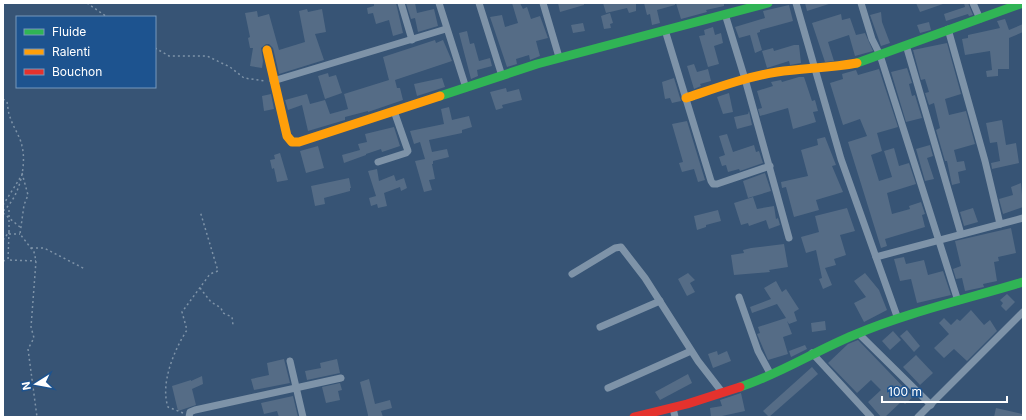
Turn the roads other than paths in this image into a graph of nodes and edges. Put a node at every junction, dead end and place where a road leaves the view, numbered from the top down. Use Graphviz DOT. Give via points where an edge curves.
graph roads {
  1 [pos="401,3"];
  2 [pos="438,3"];
  3 [pos="479,3"];
  4 [pos="543,3"];
  5 [pos="768,3"];
  6 [pos="796,3"];
  7 [pos="861,3"];
  8 [pos="973,3"];
  9 [pos="1023,3"];
  10 [pos="725,14"];
  11 [pos="980,19"];
  12 [pos="446,29"];
  13 [pos="948,29"];
  14 [pos="666,30"];
  15 [pos="412,40"];
  16 [pos="906,46"];
  17 [pos="267,50"];
  18 [pos="880,55"];
  19 [pos="559,58"];
  20 [pos="816,70"];
  21 [pos="502,76"];
  22 [pos="745,78"];
  23 [pos="273,81"];
  24 [pos="466,88"];
  25 [pos="686,98"];
  26 [pos="394,111"];
  27 [pos="378,162"];
  28 [pos="770,166"];
  29 [pos="1023,218"];
  30 [pos="1000,224"];
  31 [pos="961,234"];
  32 [pos="789,238"];
  33 [pos="939,239"];
  34 [pos="876,257"];
  35 [pos="572,274"];
  36 [pos="1023,282"];
  37 [pos="739,297"];
  38 [pos="660,301"];
  39 [pos="958,301"];
  40 [pos="1023,312"];
  41 [pos="898,319"];
  42 [pos="600,327"];
  43 [pos="858,333"];
  44 [pos="692,351"];
  45 [pos="812,353"];
  46 [pos="290,361"];
  47 [pos="771,375"];
  48 [pos="341,378"];
  49 [pos="297,388"];
  50 [pos="608,388"];
  51 [pos="722,392"];
  52 [pos="930,405"];
  53 [pos="674,412"];
  54 [pos="188,416"];
  55 [pos="304,417"];
  56 [pos="634,417"];
  57 [pos="871,417"];
  58 [pos="918,417"];
  1 -- 15 [label="street"];
  2 -- 12 [label="street"];
  3 -- 21 [label="street"];
  4 -- 19 [label="street"];
  5 -- 10 [label="street"];
  6 -- 20 [label="street"];
  7 -- 18 [label="street" via="872,39"];
  8 -- 11 [label="street"];
  9 -- 11 [label="street"];
  10 -- 14 [label="street"];
  10 -- 22 [label="street"];
  11 -- 13 [label="street"];
  12 -- 15 [label="street"];
  12 -- 24 [label="street"];
  13 -- 16 [label="street"];
  13 -- 30 [label="street"];
  14 -- 19 [label="street"];
  14 -- 25 [label="street"];
  15 -- 23 [label="street"];
  16 -- 18 [label="street"];
  16 -- 31 [label="street"];
  17 -- 23 [label="street"];
  18 -- 20 [label="street"];
  18 -- 33 [label="street"];
  19 -- 21 [label="street"];
  20 -- 22 [label="street" via="778,72"];
  20 -- 34 [label="street" via="841,159"];
  21 -- 24 [label="street"];
  22 -- 25 [label="street"];
  22 -- 28 [label="street"];
  23 -- 26 [label="street" via="286,136 292,142 299,142"];
  24 -- 26 [label="street"];
  25 -- 28 [label="street" via="713,184"];
  26 -- 27 [label="street" via="408,151"];
  28 -- 32 [label="street"];
  29 -- 30 [label="street"];
  30 -- 31 [label="street"];
  31 -- 33 [label="street"];
  33 -- 34 [label="street"];
  33 -- 39 [label="street"];
  34 -- 41 [label="street"];
  35 -- 38 [label="street" via="615,248 622,247"];
  36 -- 39 [label="street"];
  37 -- 47 [label="street" via="758,351"];
  38 -- 42 [label="street"];
  38 -- 44 [label="street"];
  39 -- 41 [label="street"];
  40 -- 52 [label="street"];
  41 -- 43 [label="street"];
  43 -- 45 [label="street"];
  43 -- 52 [label="street"];
  44 -- 50 [label="street"];
  44 -- 51 [label="street"];
  45 -- 47 [label="street"];
  45 -- 57 [label="street"];
  46 -- 49 [label="street"];
  47 -- 51 [label="street"];
  48 -- 49 [label="street"];
  49 -- 54 [label="street" via="195,410"];
  49 -- 55 [label="street"];
  51 -- 53 [label="street"];
  52 -- 58 [label="street"];
  53 -- 56 [label="street"];
}
